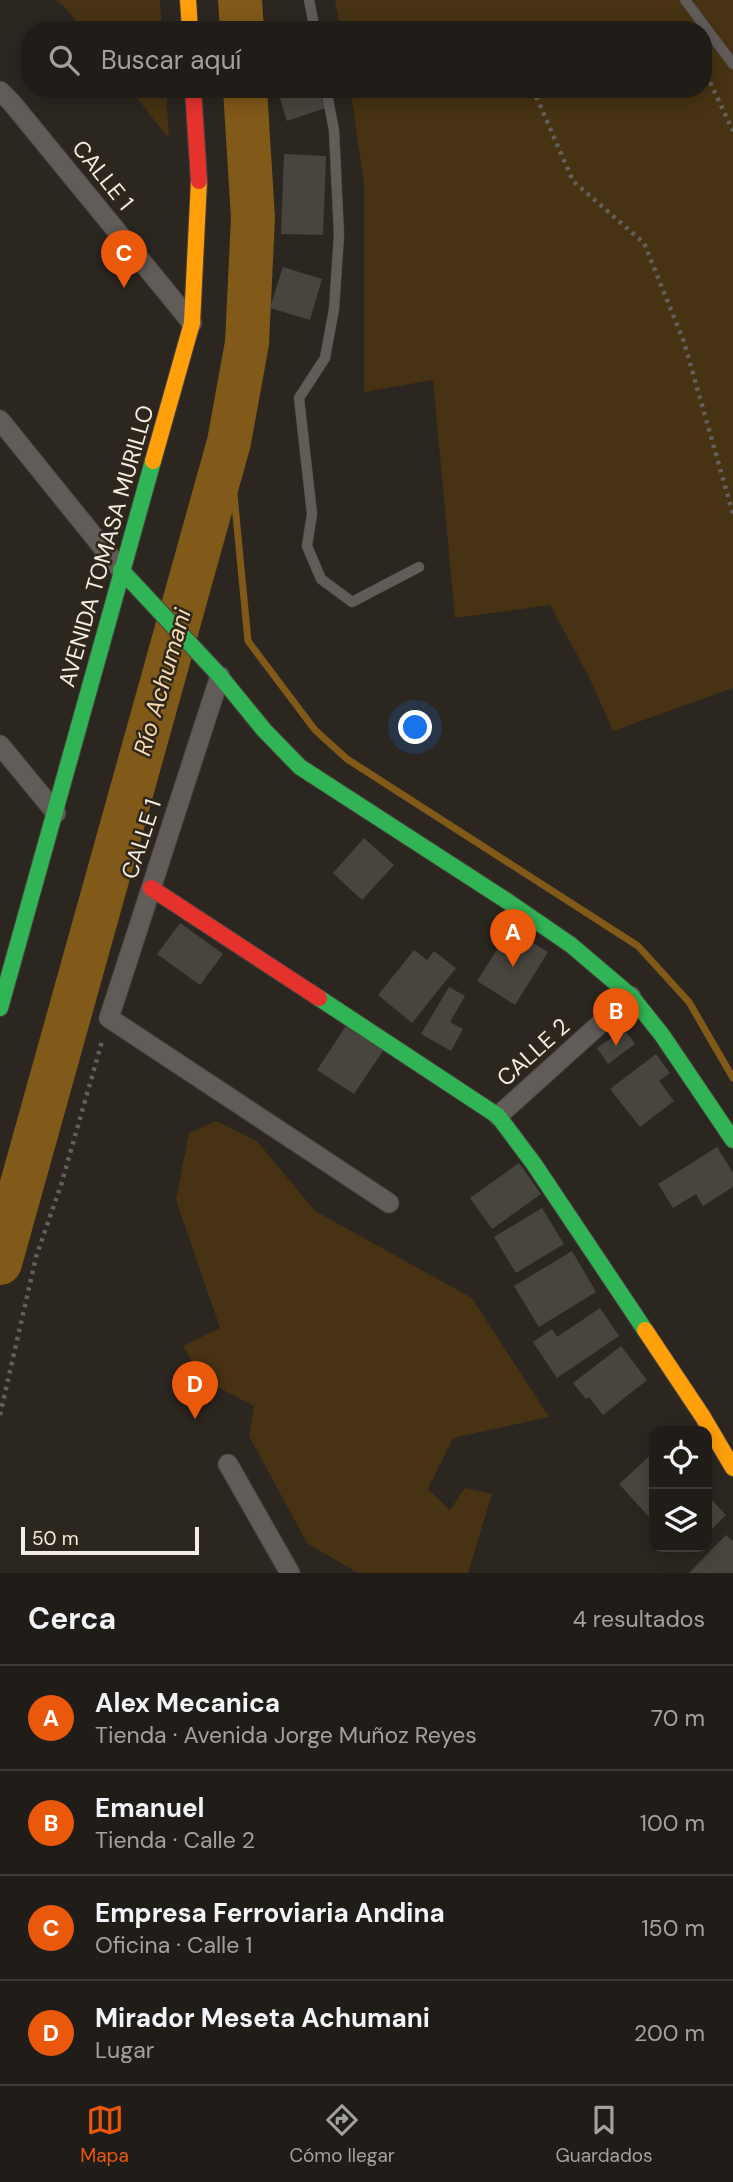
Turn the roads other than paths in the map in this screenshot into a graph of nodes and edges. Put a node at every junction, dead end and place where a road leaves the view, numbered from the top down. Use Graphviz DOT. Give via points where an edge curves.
graph roads {
  1 [pos="188,0"];
  2 [pos="309,0"];
  3 [pos="685,0"];
  4 [pos="189,21"];
  5 [pos="313,21"];
  6 [pos="701,21"];
  7 [pos="712,36"];
  8 [pos="733,64"];
  9 [pos="0,91"];
  10 [pos="194,98"];
  11 [pos="328,98"];
  12 [pos="192,323"];
  13 [pos="0,420"];
  14 [pos="419,567"];
  15 [pos="121,570"];
  16 [pos="220,676"];
  17 [pos="0,745"];
  18 [pos="56,813"];
  19 [pos="151,888"];
  20 [pos="631,996"];
  21 [pos="0,1008"];
  22 [pos="498,1116"];
  23 [pos="733,1140"];
  24 [pos="389,1203"];
  25 [pos="228,1464"];
  26 [pos="733,1468"];
  27 [pos="290,1573"];
  1 -- 4 [label="street"];
  2 -- 5 [label="lane"];
  3 -- 6 [label="lane"];
  7 -- 8 [label="lane"];
  9 -- 12 [label="street, CALLE 1"];
  10 -- 12 [label="street, AVENIDA TOMASA MURILLO" via="199,179"];
  11 -- 14 [label="lane" via="334,130 339,235 325,358 299,397 312,514 307,546 321,579 352,602"];
  12 -- 15 [label="street, AVENIDA TOMASA MURILLO"];
  13 -- 15 [label="street"];
  15 -- 16 [label="street"];
  15 -- 18 [label="street, AVENIDA TOMASA MURILLO"];
  16 -- 19 [label="street, CALLE 1"];
  16 -- 20 [label="street" via="300,766 571,945"];
  17 -- 18 [label="street"];
  18 -- 21 [label="street, AVENIDA TOMASA MURILLO"];
  19 -- 22 [label="street"];
  19 -- 24 [label="street, CALLE 1" via="109,1018"];
  20 -- 22 [label="street, CALLE 2"];
  20 -- 23 [label="street"];
  22 -- 26 [label="street"];
  25 -- 27 [label="street"];
}
